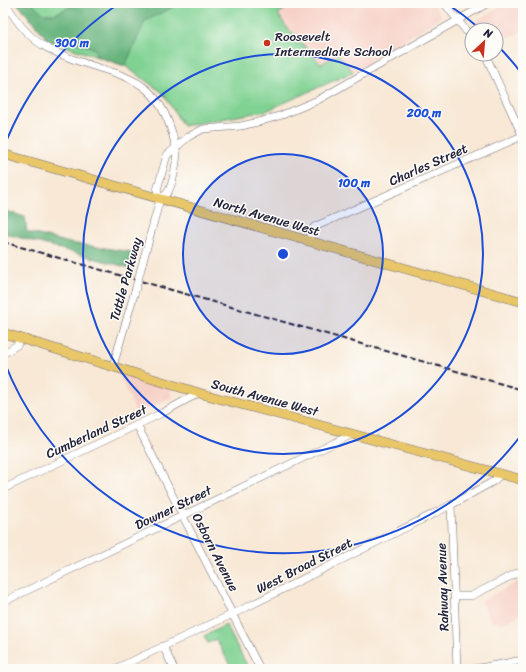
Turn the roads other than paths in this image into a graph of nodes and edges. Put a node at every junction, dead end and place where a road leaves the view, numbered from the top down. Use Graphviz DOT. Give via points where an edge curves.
graph roads {
  1 [pos="6,3"];
  2 [pos="444,3"];
  3 [pos="488,3"];
  4 [pos="458,20"];
  5 [pos="464,28"];
  6 [pos="489,62"];
  7 [pos="523,137"];
  8 [pos="176,147"];
  9 [pos="3,154"];
  10 [pos="160,199"];
  11 [pos="308,241"];
  12 [pos="523,302"];
  13 [pos="3,333"];
  14 [pos="20,338"];
  15 [pos="3,354"];
  16 [pos="113,366"];
  17 [pos="199,393"];
  18 [pos="137,425"];
  19 [pos="353,434"];
  20 [pos="500,475"];
  21 [pos="523,480"];
  22 [pos="3,489"];
  23 [pos="451,505"];
  24 [pos="184,515"];
  25 [pos="523,570"];
  26 [pos="454,596"];
  27 [pos="3,602"];
  28 [pos="234,614"];
  29 [pos="163,646"];
  30 [pos="523,660"];
  31 [pos="115,669"];
  32 [pos="174,669"];
  33 [pos="260,669"];
  34 [pos="457,669"];
  35 [pos="474,669"];
  1 -- 8 [label="street, Tuttle Parkway" via="14,18 29,35 49,49 130,78 149,91 167,115"];
  2 -- 4 [label="street"];
  3 -- 4 [label="street, Tuttle Parkway"];
  4 -- 5 [label="street"];
  4 -- 8 [label="street, Tuttle Parkway" via="318,100 262,121 241,126 203,129"];
  6 -- 7 [label="street"];
  7 -- 11 [label="street, Charles Street" via="314,227"];
  8 -- 10 [label="street, Tuttle Parkway" via="178,158 168,193"];
  8 -- 10 [label="street, Tuttle Parkway" via="167,155 157,190"];
  9 -- 10 [label="main road, North Avenue West"];
  10 -- 11 [label="main road, North Avenue West"];
  10 -- 16 [label="street, Tuttle Parkway, bridge"];
  11 -- 12 [label="main road, North Avenue West"];
  13 -- 14 [label="main road, South Avenue West"];
  14 -- 15 [label="street" via="14,348"];
  14 -- 16 [label="main road, South Avenue West"];
  16 -- 17 [label="main road, South Avenue West"];
  17 -- 18 [label="street, Cumberland Street"];
  17 -- 19 [label="main road, South Avenue West"];
  18 -- 22 [label="street, Cumberland Street"];
  18 -- 24 [label="street, Osborn Avenue"];
  19 -- 20 [label="main road, South Avenue West"];
  19 -- 24 [label="street, Downer Street"];
  20 -- 21 [label="main road, South Avenue West"];
  20 -- 23 [label="street, West Broad Street"];
  23 -- 26 [label="street, Rahway Avenue"];
  23 -- 28 [label="street, West Broad Street"];
  24 -- 27 [label="street, Downer Street"];
  24 -- 28 [label="street, Osborn Avenue"];
  25 -- 26 [label="street" via="471,596"];
  26 -- 34 [label="street, Rahway Avenue"];
  28 -- 29 [label="street, West Broad Street"];
  28 -- 33 [label="street, Osborn Avenue"];
  29 -- 31 [label="street, West Broad Street"];
  29 -- 32 [label="street"];
  30 -- 35 [label="street"];
}
